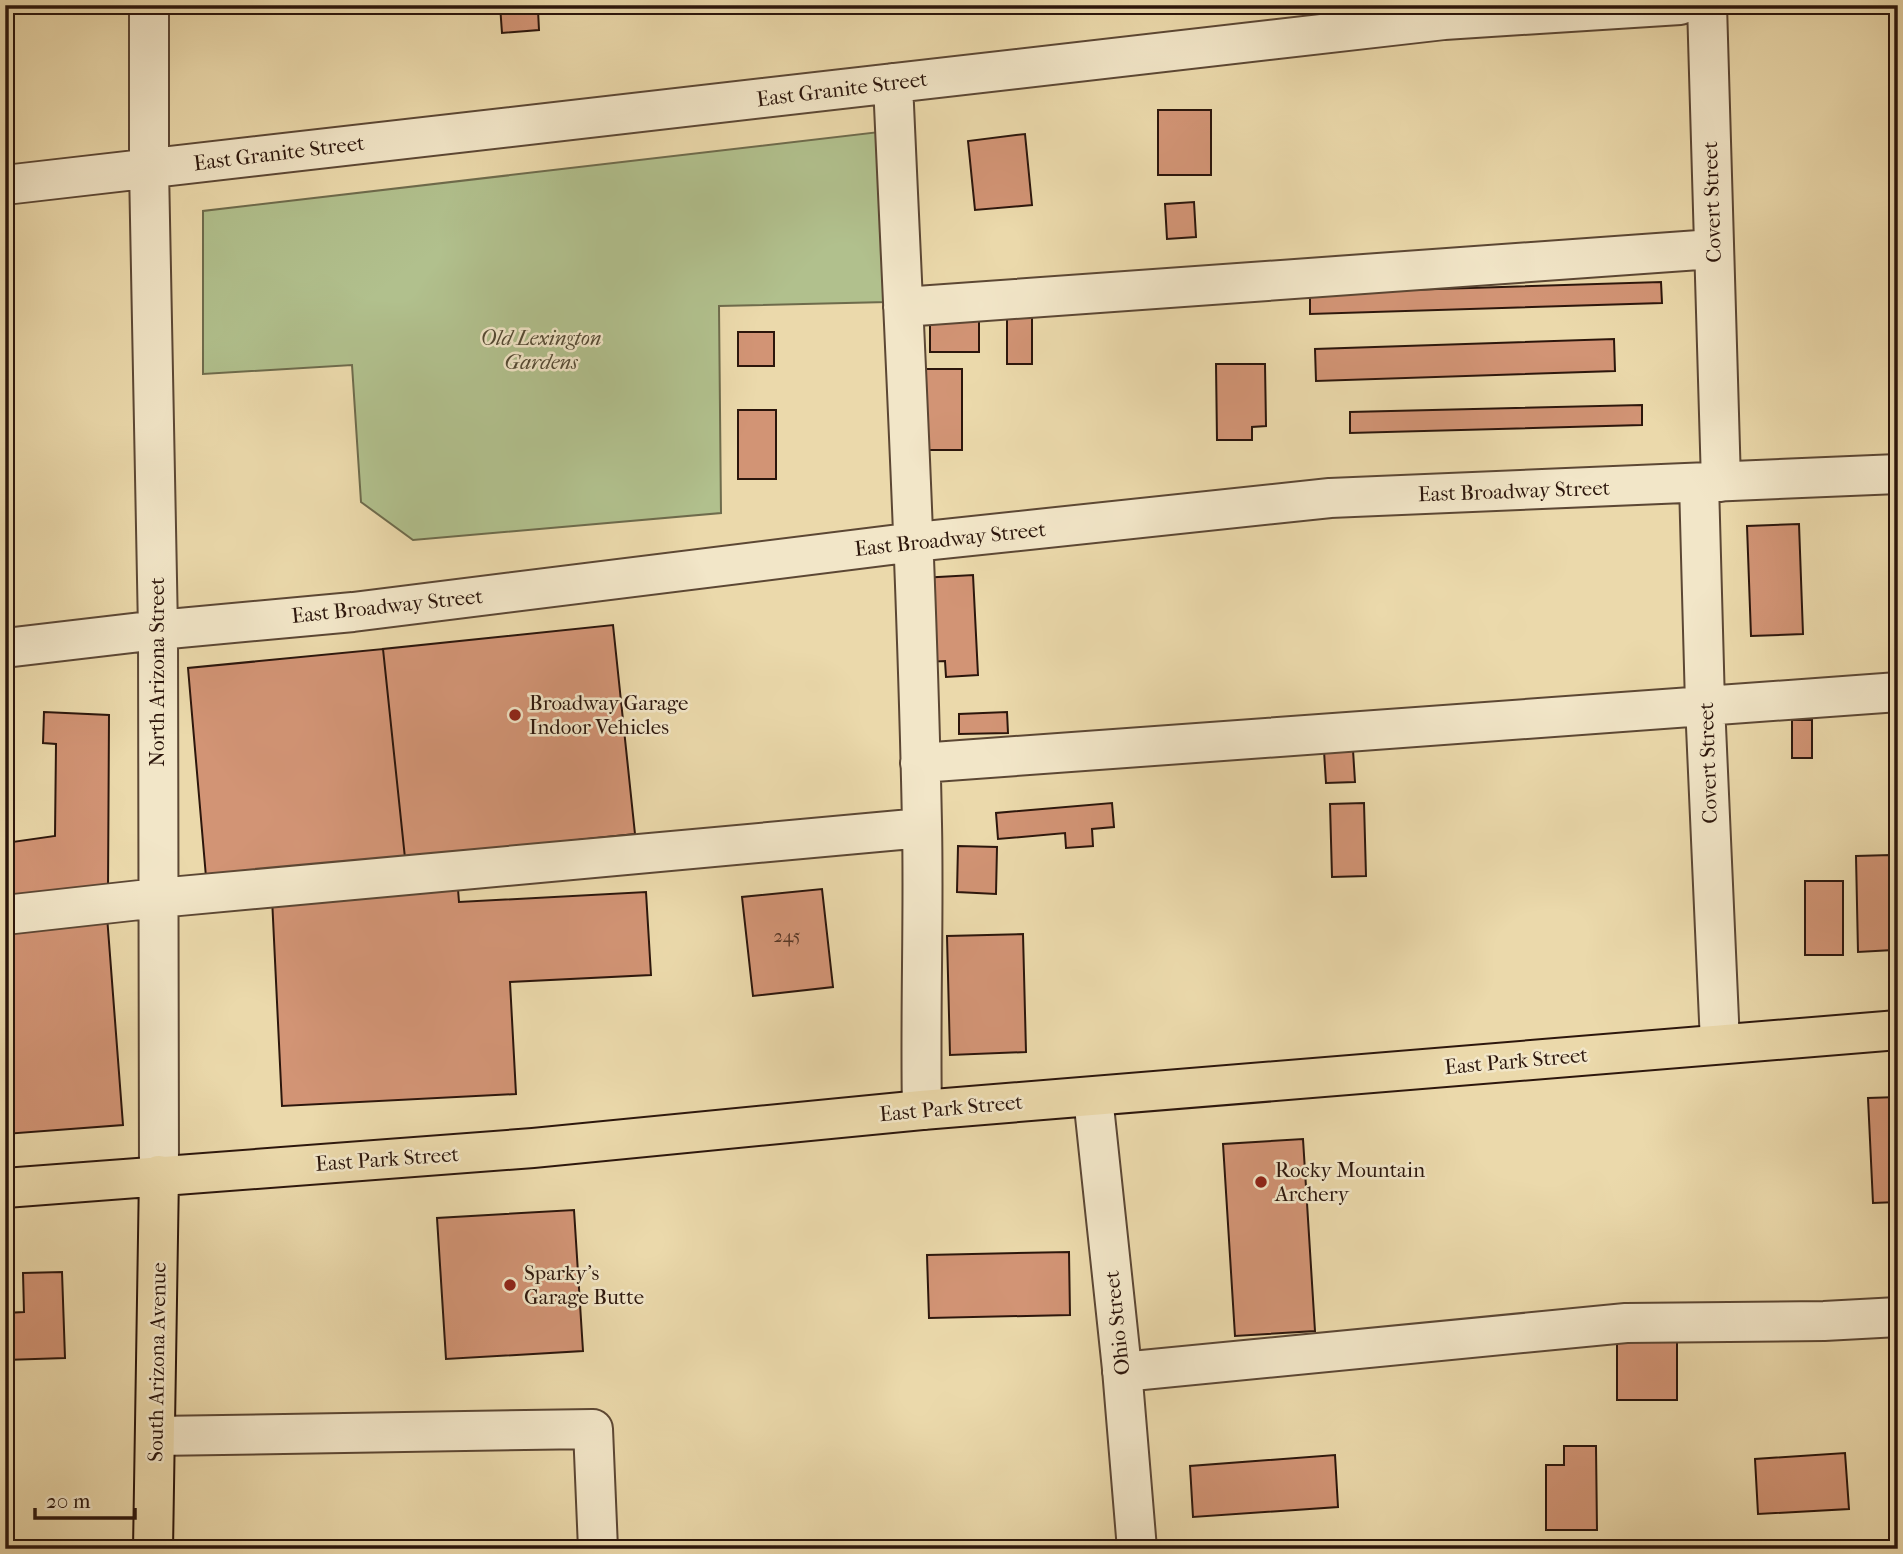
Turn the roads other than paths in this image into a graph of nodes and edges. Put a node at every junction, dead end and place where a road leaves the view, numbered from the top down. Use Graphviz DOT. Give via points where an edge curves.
graph roads {
  1 [pos="149,5"];
  2 [pos="1680,5"];
  3 [pos="1707,5"];
  4 [pos="893,83"];
  5 [pos="149,169"];
  6 [pos="5,185"];
  7 [pos="1713,249"];
  8 [pos="903,307"];
  9 [pos="1898,474"];
  10 [pos="1710,482"];
  11 [pos="915,542"];
  12 [pos="158,630"];
  13 [pos="5,648"];
  14 [pos="1898,692"];
  15 [pos="1705,704"];
  16 [pos="920,763"];
  17 [pos="922,828"];
  18 [pos="158,898"];
  19 [pos="5,915"];
  20 [pos="1898,1030"];
  21 [pos="1720,1044"];
  22 [pos="1093,1097"];
  23 [pos="922,1110"];
  24 [pos="159,1175"];
  25 [pos="5,1188"];
  26 [pos="1898,1317"];
  27 [pos="1122,1372"];
  28 [pos="155,1436"];
  29 [pos="153,1549"];
  30 [pos="598,1549"];
  31 [pos="1137,1549"];
  1 -- 5 [label="street, North Arizona Street"];
  2 -- 4 [label="street, East Granite Street" via="1444,20"];
  3 -- 7 [label="street, Covert Street"];
  4 -- 5 [label="street, East Granite Street"];
  4 -- 8 [label="street"];
  5 -- 6 [label="street, East Granite Street"];
  5 -- 12 [label="street, North Arizona Street"];
  7 -- 8 [label="street"];
  7 -- 10 [label="street, Covert Street"];
  8 -- 11 [label="street"];
  9 -- 10 [label="street, East Broadway Street"];
  10 -- 11 [label="street, East Broadway Street" via="1330,498"];
  10 -- 15 [label="street, Covert Street"];
  11 -- 12 [label="street, East Broadway Street" via="353,612"];
  11 -- 16 [label="street"];
  12 -- 13 [label="street, East Broadway Street"];
  12 -- 18 [label="street, North Arizona Street"];
  14 -- 15 [label="street"];
  15 -- 16 [label="street"];
  15 -- 21 [label="street, Covert Street"];
  16 -- 17 [label="street"];
  17 -- 18 [label="street"];
  17 -- 23 [label="street"];
  18 -- 19 [label="street"];
  18 -- 24 [label="street, North Arizona Street"];
  20 -- 21 [label="main road, East Park Street"];
  21 -- 22 [label="main road, East Park Street"];
  22 -- 23 [label="main road, East Park Street"];
  22 -- 27 [label="street, Ohio Street"];
  23 -- 24 [label="main road, East Park Street" via="519,1149"];
  24 -- 25 [label="main road, East Park Street"];
  24 -- 28 [label="main road, South Arizona Avenue"];
  26 -- 27 [label="street" via="1626,1323"];
  27 -- 31 [label="street, Ohio Street"];
  28 -- 29 [label="main road, South Arizona Avenue"];
  28 -- 30 [label="street" via="593,1429"];
}
